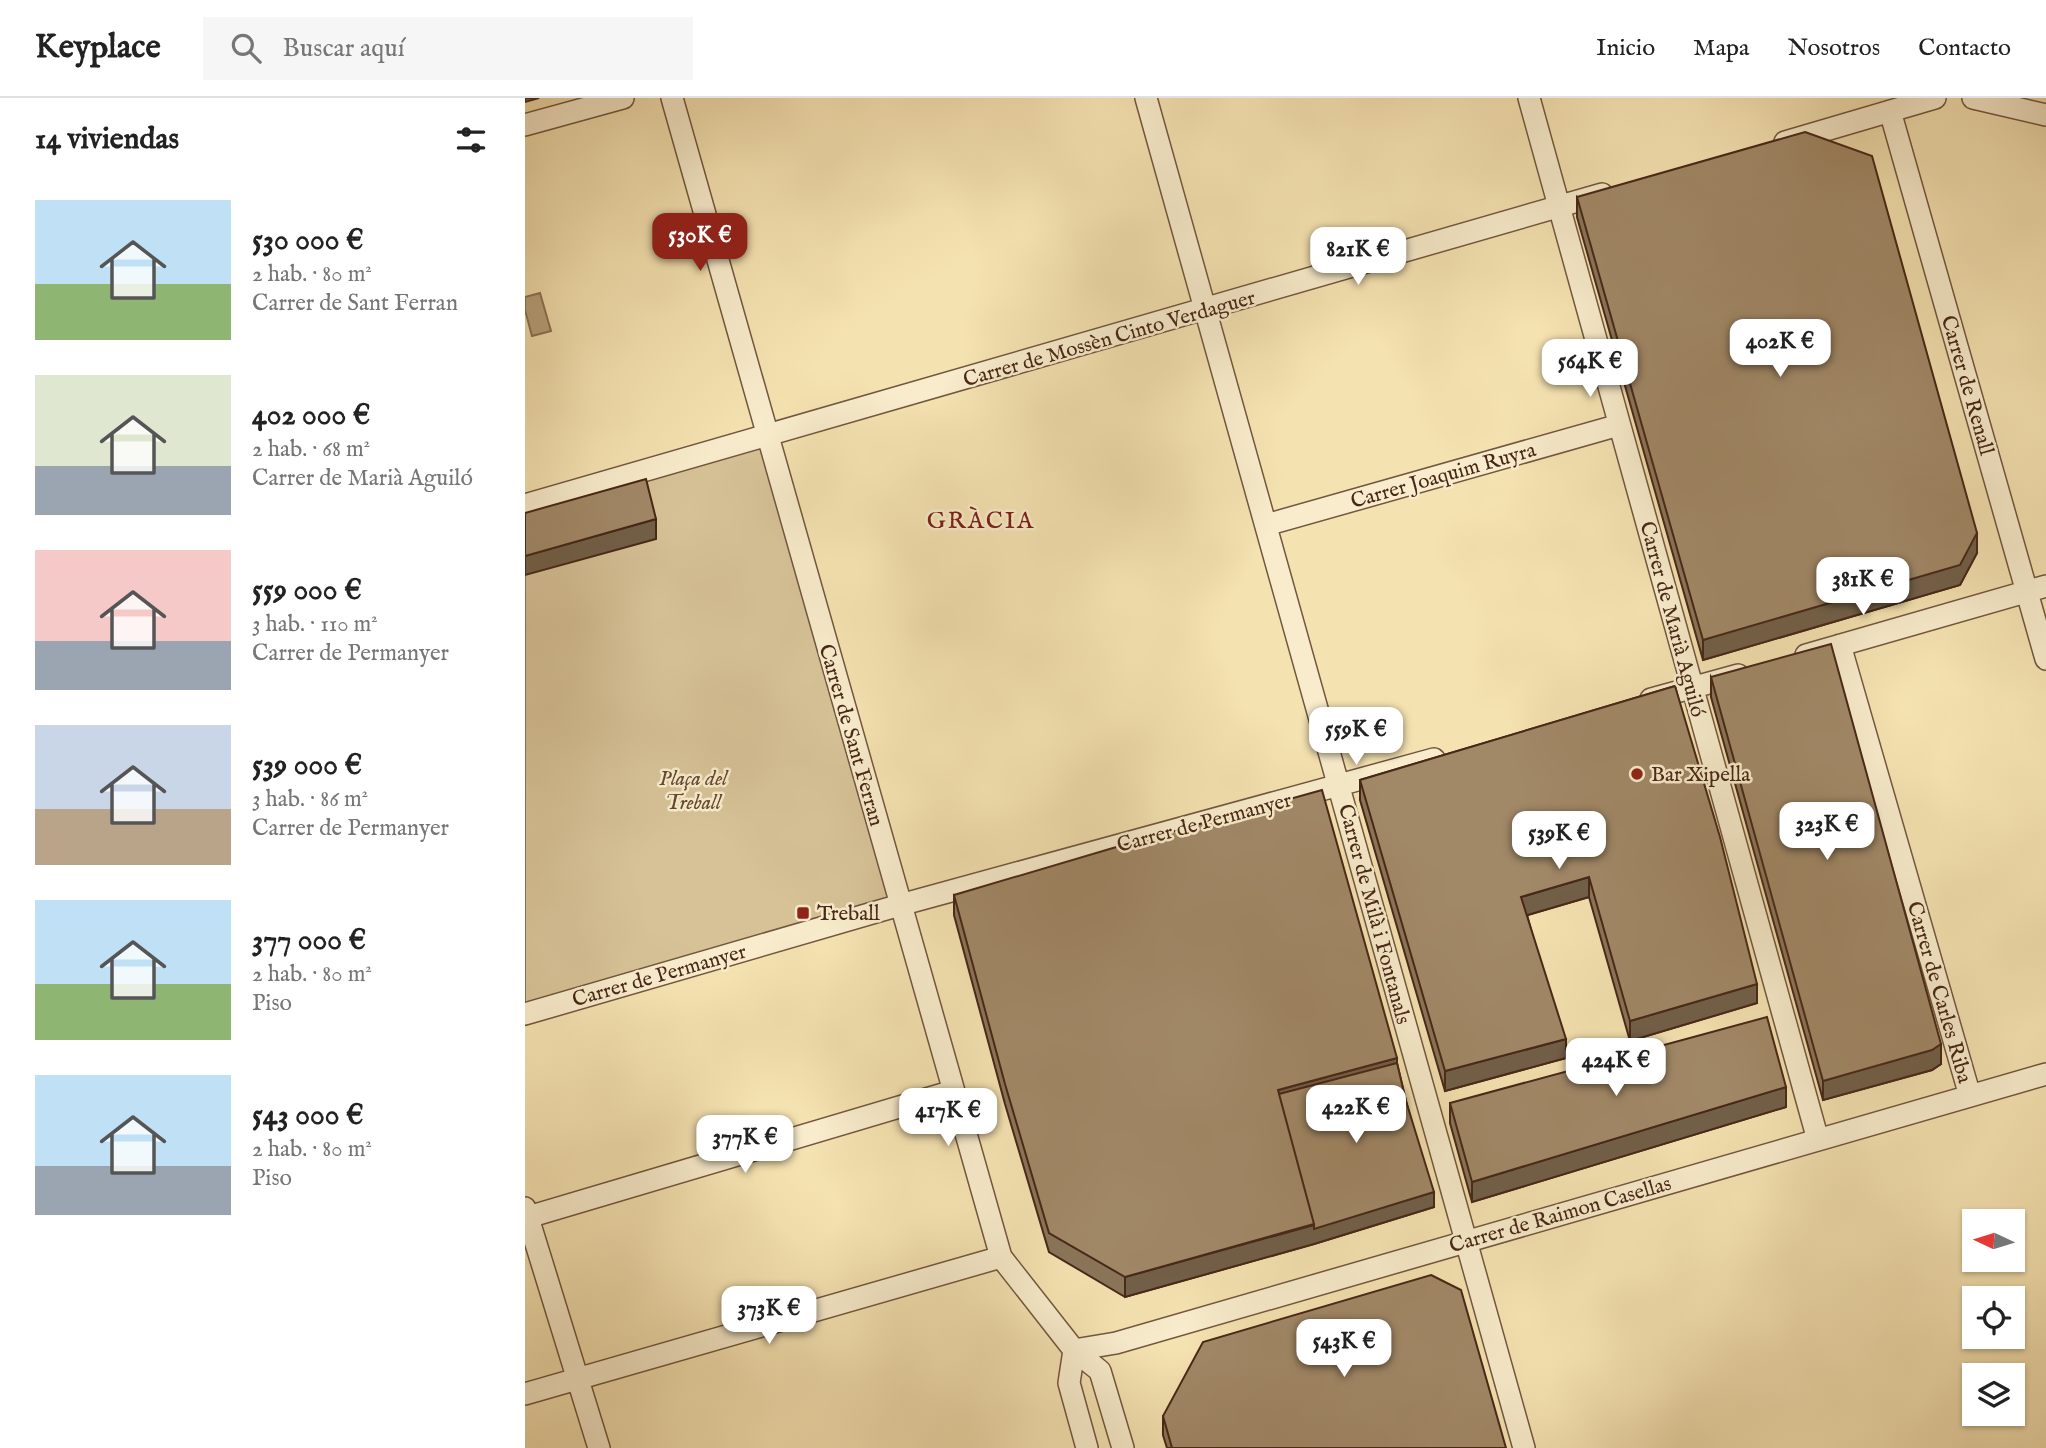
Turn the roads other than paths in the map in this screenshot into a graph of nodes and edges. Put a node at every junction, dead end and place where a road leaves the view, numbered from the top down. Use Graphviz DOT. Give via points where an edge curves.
graph roads {
  1 [pos="623,98"];
  2 [pos="672,98"];
  3 [pos="1146,98"];
  4 [pos="1529,98"];
  5 [pos="1935,98"];
  6 [pos="1973,98"];
  7 [pos="1890,111"];
  8 [pos="2046,115"];
  9 [pos="525,125"];
  10 [pos="1771,146"];
  11 [pos="1625,188"];
  12 [pos="1559,207"];
  13 [pos="1206,310"];
  14 [pos="1619,425"];
  15 [pos="769,436"];
  16 [pos="525,505"];
  17 [pos="1266,525"];
  18 [pos="2036,589"];
  19 [pos="1840,645"];
  20 [pos="2046,659"];
  21 [pos="1786,661"];
  22 [pos="1759,668"];
  23 [pos="1692,688"];
  24 [pos="1627,706"];
  25 [pos="1457,752"];
  26 [pos="1339,785"];
  27 [pos="900,905"];
  28 [pos="525,1014"];
  29 [pos="2046,1074"];
  30 [pos="953,1091"];
  31 [pos="1970,1096"];
  32 [pos="1456,1106"];
  33 [pos="1429,1114"];
  34 [pos="1818,1140"];
  35 [pos="526,1215"];
  36 [pos="1465,1241"];
  37 [pos="1001,1257"];
  38 [pos="1074,1350"];
  39 [pos="578,1379"];
  40 [pos="525,1394"];
  41 [pos="599,1448"];
  42 [pos="1087,1448"];
  43 [pos="1123,1448"];
  44 [pos="1524,1448"];
  1 -- 9 [label="street"];
  2 -- 15 [label="street, Carrer de Sant Ferran"];
  3 -- 13 [label="street, Carrer de Milà i Fontanals"];
  4 -- 12 [label="street, Carrer de Marià Aguiló"];
  5 -- 7 [label="street"];
  6 -- 8 [label="street"];
  7 -- 10 [label="street"];
  7 -- 18 [label="street, Carrer de Renall"];
  11 -- 12 [label="street, Carrer de Mossèn Cinto Verdaguer"];
  12 -- 13 [label="street, Carrer de Mossèn Cinto Verdaguer"];
  12 -- 14 [label="street, Carrer de Marià Aguiló"];
  13 -- 15 [label="street, Carrer de Mossèn Cinto Verdaguer"];
  13 -- 17 [label="street, Carrer de Milà i Fontanals"];
  14 -- 17 [label="street, Carrer Joaquim Ruyra"];
  14 -- 23 [label="street, Carrer de Marià Aguiló"];
  15 -- 16 [label="street, Carrer de Mossèn Cinto Verdaguer"];
  15 -- 27 [label="street, Carrer de Sant Ferran"];
  17 -- 26 [label="street, Carrer de Milà i Fontanals"];
  18 -- 19 [label="street"];
  18 -- 20 [label="street, Carrer de Renall"];
  19 -- 21 [label="street"];
  19 -- 31 [label="street, Carrer de Carles Riba"];
  22 -- 23 [label="street"];
  23 -- 24 [label="street"];
  23 -- 34 [label="street, Carrer de Marià Aguiló" via="1776,1015"];
  25 -- 26 [label="street, Carrer de Permanyer"];
  26 -- 27 [label="street, Carrer de Permanyer"];
  26 -- 33 [label="street, Carrer de Milà i Fontanals"];
  27 -- 28 [label="street, Carrer de Permanyer"];
  27 -- 30 [label="street, Carrer de Sant Ferran"];
  29 -- 31 [label="street, Carrer de Raimon Casellas"];
  30 -- 35 [label="street"];
  30 -- 37 [label="street, Carrer de Sant Ferran"];
  31 -- 34 [label="street, Carrer de Raimon Casellas"];
  32 -- 33 [label="street"];
  33 -- 36 [label="street, Carrer de Milà i Fontanals"];
  34 -- 36 [label="street, Carrer de Raimon Casellas"];
  35 -- 39 [label="street"];
  36 -- 38 [label="street, Carrer de Raimon Casellas" via="1116,1343"];
  36 -- 44 [label="street, Carrer de Milà i Fontanals"];
  37 -- 38 [label="street, Carrer de Sant Ferran"];
  37 -- 39 [label="street"];
  38 -- 42 [label="street" via="1069,1383"];
  38 -- 43 [label="street, Carrer de Sant Ferran" via="1100,1371"];
  39 -- 40 [label="street"];
  39 -- 41 [label="street"];
}
